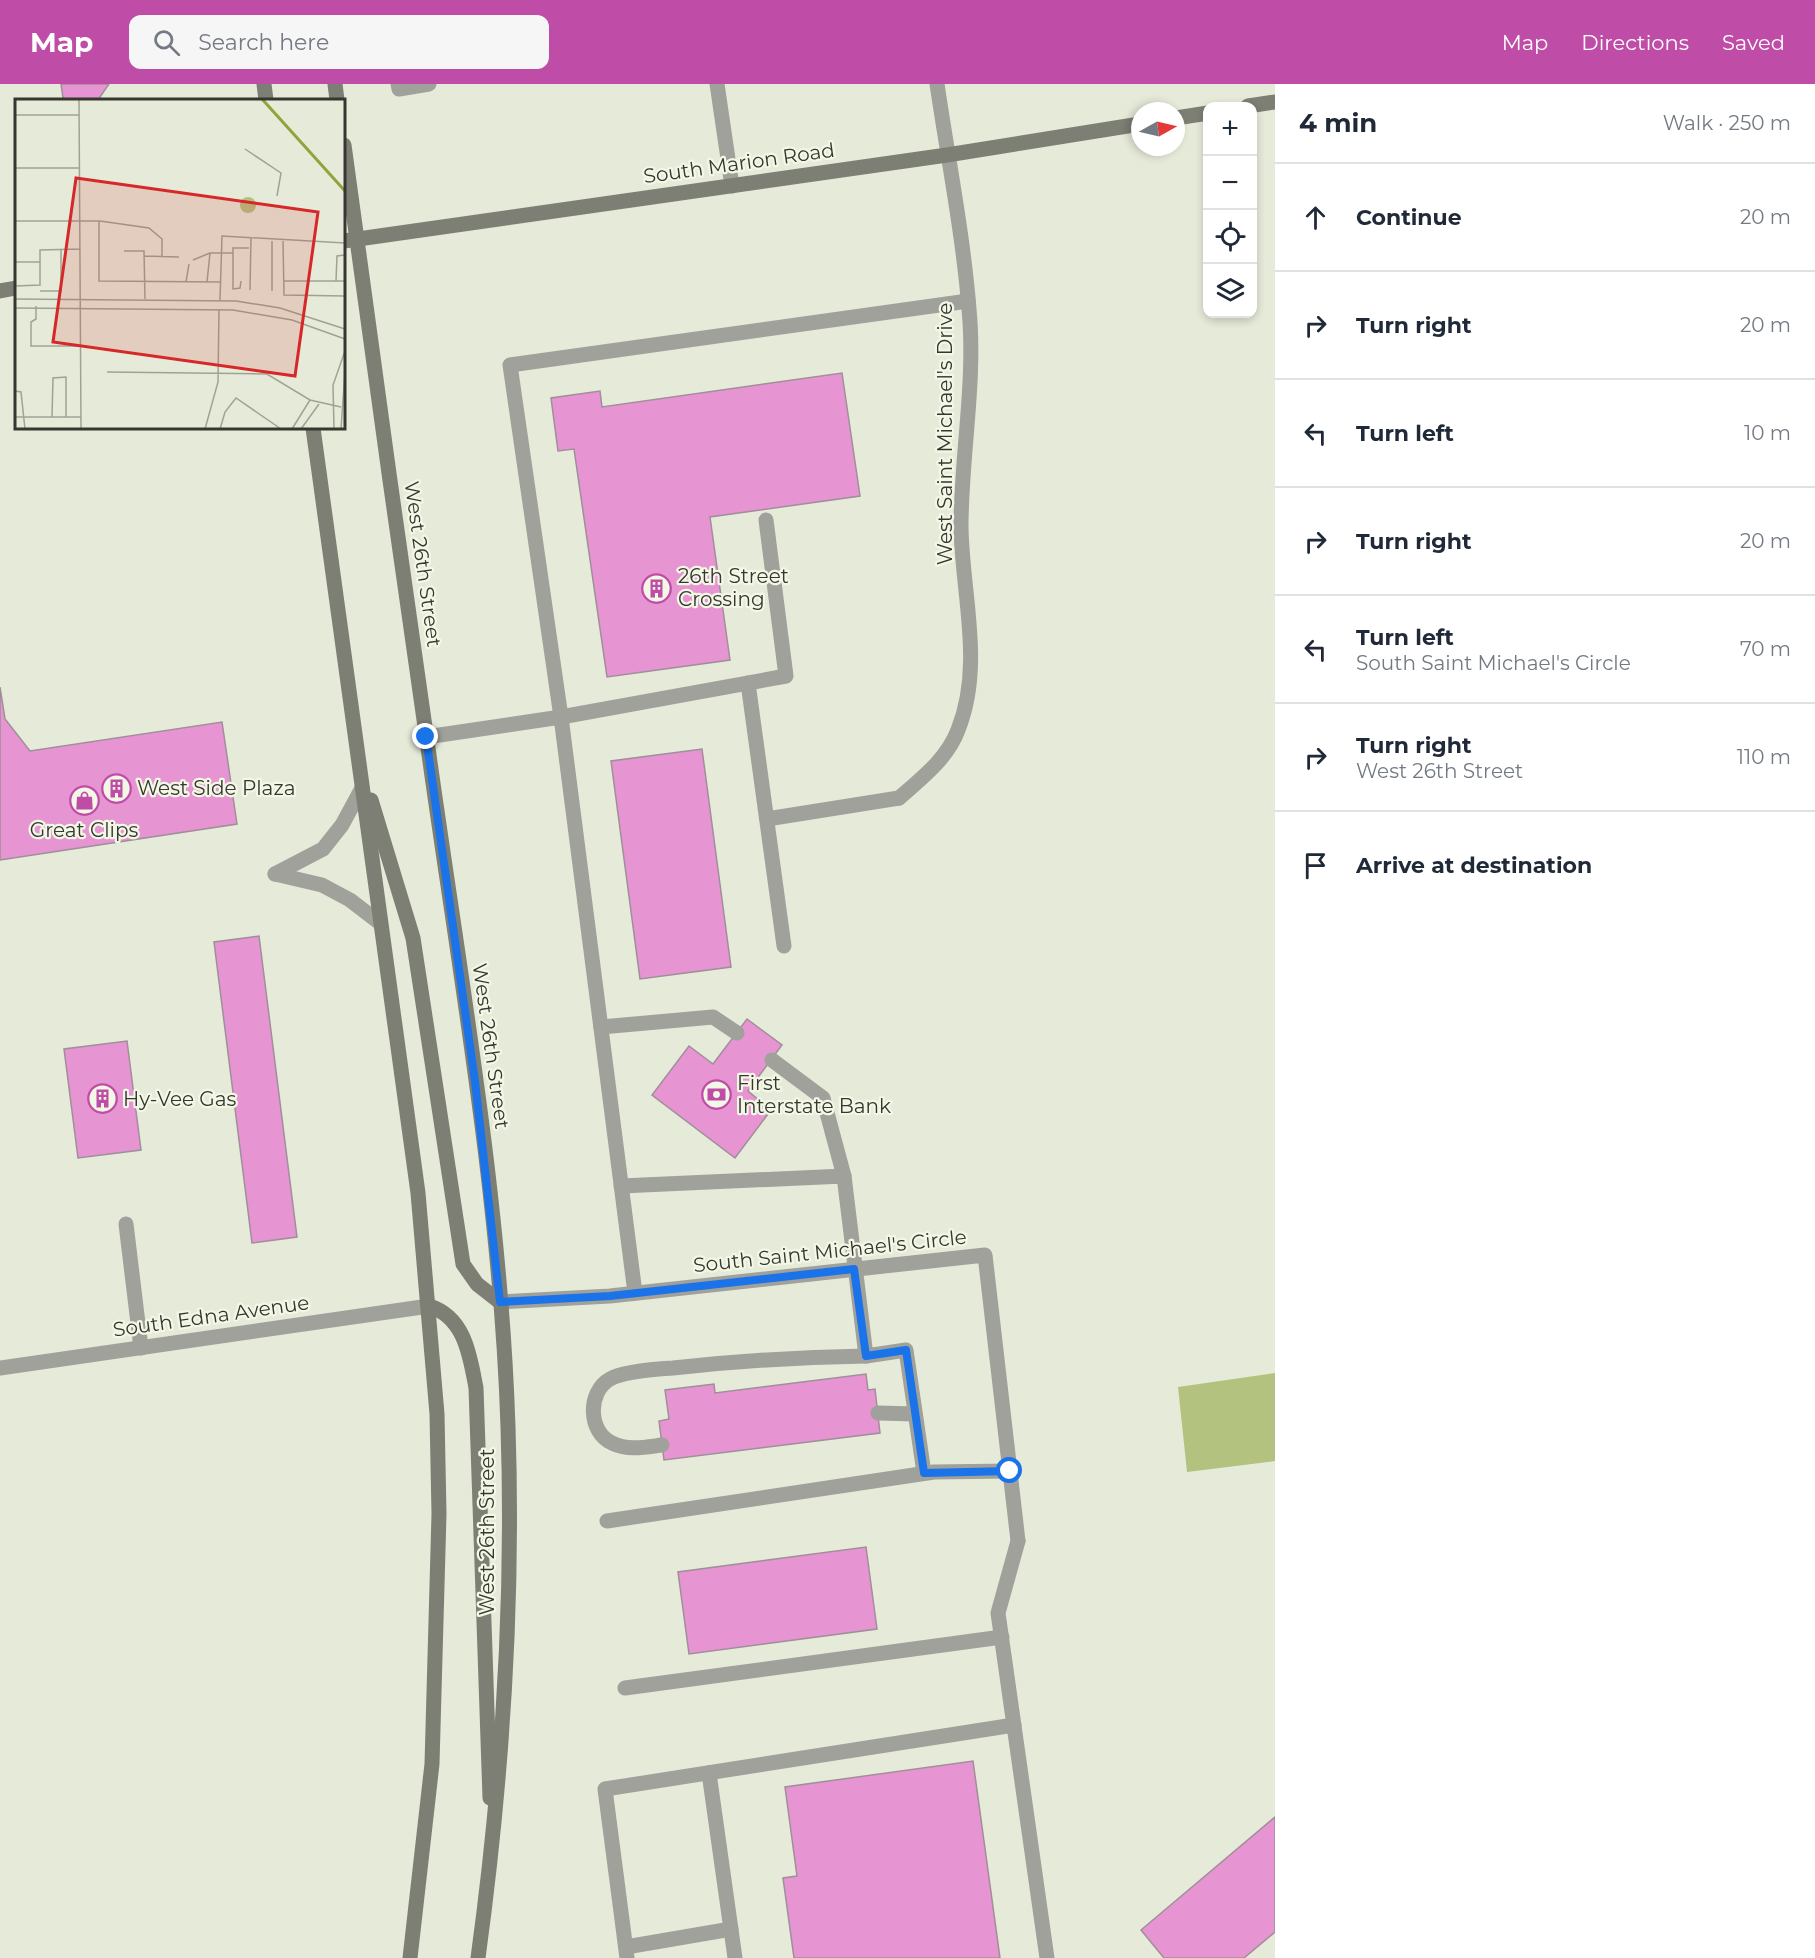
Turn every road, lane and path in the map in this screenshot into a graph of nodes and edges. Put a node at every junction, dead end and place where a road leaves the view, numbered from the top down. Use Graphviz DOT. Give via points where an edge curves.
graph roads {
  1 [pos="264,84"];
  2 [pos="335,84"];
  3 [pos="398,84"];
  4 [pos="429,84"];
  5 [pos="717,84"];
  6 [pos="937,84"];
  7 [pos="266,99"];
  8 [pos="337,99"];
  9 [pos="1275,102"];
  10 [pos="1257,105"];
  11 [pos="1203,114"];
  12 [pos="1185,117"];
  13 [pos="1131,125"];
  14 [pos="947,155"];
  15 [pos="345,160"];
  16 [pos="732,186"];
  17 [pos="350,241"];
  18 [pos="15,288"];
  19 [pos="0,291"];
  20 [pos="968,301"];
  21 [pos="313,429"];
  22 [pos="766,520"];
  23 [pos="748,683"];
  24 [pos="561,717"];
  25 [pos="426,737"];
  26 [pos="357,755"];
  27 [pos="362,788"];
  28 [pos="767,819"];
  29 [pos="380,923"];
  30 [pos="784,946"];
  31 [pos="601,1027"];
  32 [pos="737,1033"];
  33 [pos="772,1060"];
  34 [pos="844,1176"];
  35 [pos="621,1186"];
  36 [pos="126,1224"];
  37 [pos="854,1269"];
  38 [pos="635,1293"];
  39 [pos="500,1302"];
  40 [pos="429,1306"];
  41 [pos="141,1348"];
  42 [pos="866,1356"];
  43 [pos="0,1368"];
  44 [pos="878,1413"];
  45 [pos="915,1414"];
  46 [pos="662,1445"];
  47 [pos="1010,1471"];
  48 [pos="924,1473"];
  49 [pos="607,1521"];
  50 [pos="1002,1637"];
  51 [pos="625,1688"];
  52 [pos="1014,1725"];
  53 [pos="709,1773"];
  54 [pos="492,1849"];
  55 [pos="731,1929"];
  56 [pos="627,1952"];
  57 [pos="410,1958"];
  58 [pos="478,1958"];
  59 [pos="735,1958"];
  60 [pos="1047,1958"];
  1 -- 7 [label="main road"];
  2 -- 8 [label="main road"];
  3 -- 4 [label="street" via="399,88"];
  5 -- 16 [label="street"];
  6 -- 14 [label="street, West Saint Michael's Drive"];
  9 -- 10 [label="main road"];
  11 -- 12 [label="main road"];
  13 -- 14 [label="main road, South Marion Road"];
  14 -- 16 [label="main road, South Marion Road"];
  14 -- 20 [label="street, West Saint Michael's Drive"];
  15 -- 17 [label="main road, West 26th Street"];
  16 -- 17 [label="main road, South Marion Road"];
  17 -- 25 [label="main road, West 26th Street"];
  18 -- 19 [label="main road"];
  20 -- 24 [label="street" via="510,365"];
  20 -- 28 [label="street, West Saint Michael's Drive" via="970,381 961,527 970,641 969,689 958,731 939,763 899,798"];
  21 -- 26 [label="main road"];
  22 -- 23 [label="street" via="786,676"];
  23 -- 24 [label="street"];
  23 -- 28 [label="street"];
  24 -- 25 [label="street"];
  24 -- 31 [label="street"];
  25 -- 39 [label="main road, West 26th Street" via="475,1081"];
  26 -- 27 [label="main road"];
  26 -- 39 [label="main road" via="414,938 463,1264 477,1284"];
  27 -- 29 [label="main road"];
  27 -- 29 [label="street" via="342,825 323,849 275,874 322,885"];
  28 -- 30 [label="street"];
  29 -- 40 [label="main road"];
  31 -- 32 [label="street" via="713,1017"];
  31 -- 35 [label="street"];
  33 -- 34 [label="street" via="823,1098"];
  34 -- 35 [label="street"];
  34 -- 37 [label="street"];
  35 -- 38 [label="street"];
  36 -- 41 [label="street"];
  37 -- 38 [label="street, South Saint Michael's Circle"];
  37 -- 42 [label="street"];
  37 -- 47 [label="street, South Saint Michael's Circle" via="984,1255"];
  38 -- 39 [label="street, South Saint Michael's Circle"];
  39 -- 54 [label="main road, West 26th Street" via="508,1426 509,1541 501,1771"];
  40 -- 41 [label="street, South Edna Avenue"];
  40 -- 54 [label="main road" via="440,1309 455,1322 468,1349 476,1388"];
  40 -- 57 [label="main road" via="437,1414 437,1642 432,1764"];
  41 -- 43 [label="street, South Edna Avenue"];
  42 -- 45 [label="street" via="906,1350"];
  42 -- 46 [label="street" via="761,1358 647,1370 611,1378 597,1390 593,1407 597,1430 611,1443 635,1449"];
  44 -- 45 [label="street"];
  45 -- 48 [label="street"];
  47 -- 48 [label="street"];
  47 -- 50 [label="street, South Saint Michael's Circle" via="1018,1541 999,1613"];
  48 -- 49 [label="street"];
  50 -- 51 [label="street"];
  50 -- 52 [label="street"];
  52 -- 53 [label="street"];
  52 -- 60 [label="street"];
  53 -- 55 [label="street"];
  53 -- 56 [label="street" via="605,1789"];
  54 -- 58 [label="main road, West 26th Street"];
  55 -- 56 [label="street"];
  55 -- 59 [label="street"];
}
